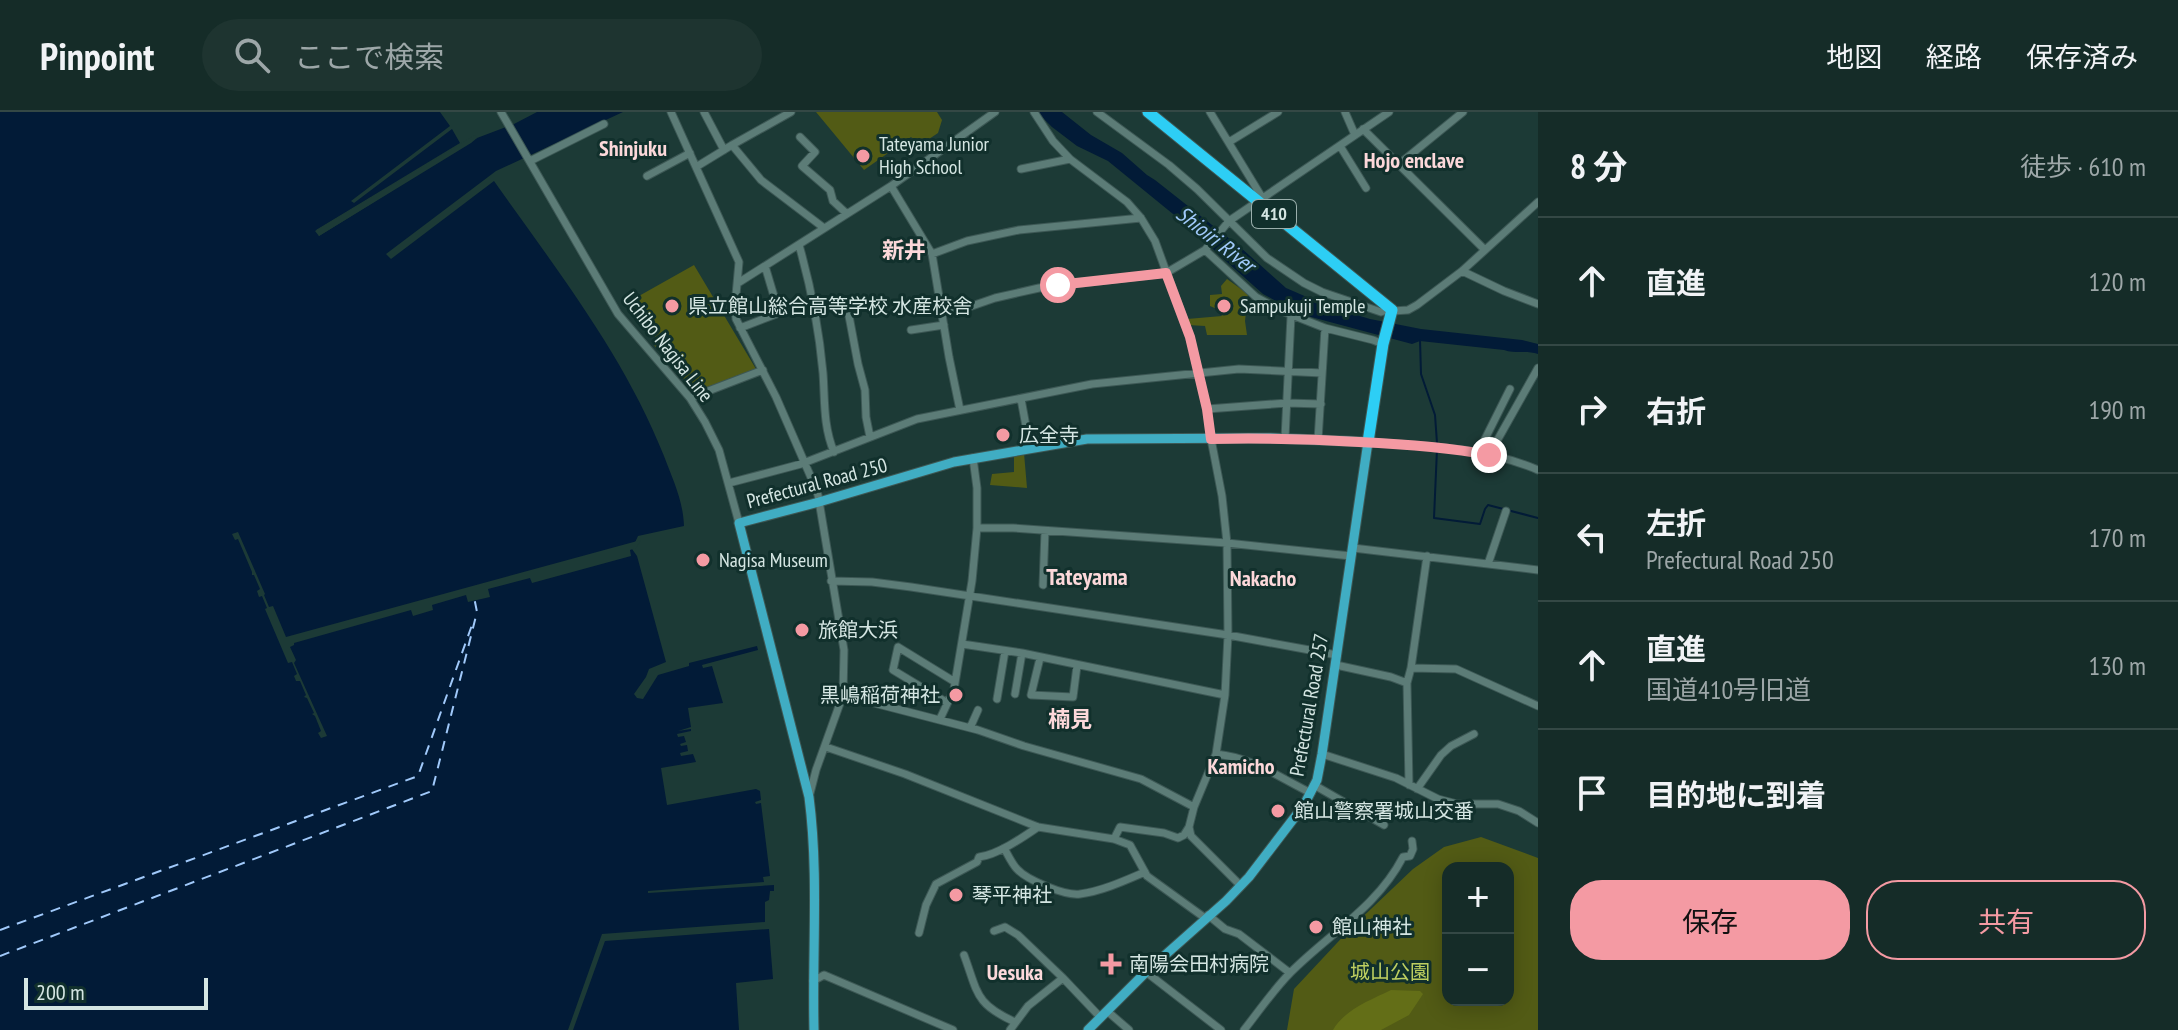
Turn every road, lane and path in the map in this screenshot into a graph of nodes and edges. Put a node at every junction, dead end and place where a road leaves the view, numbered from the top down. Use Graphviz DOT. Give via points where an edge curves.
graph roads {
  1 [pos="501,112"];
  2 [pos="671,112"];
  3 [pos="772,112"];
  4 [pos="791,112"];
  5 [pos="995,112"];
  6 [pos="1034,112"];
  7 [pos="1097,112"];
  8 [pos="1148,112"];
  9 [pos="1210,112"];
  10 [pos="1278,112"];
  11 [pos="1345,112"];
  12 [pos="1389,112"];
  13 [pos="1463,112"];
  14 [pos="706,113"];
  15 [pos="776,120"];
  16 [pos="604,124"];
  17 [pos="1363,129"];
  18 [pos="1355,135"];
  19 [pos="800,137"];
  20 [pos="1229,142"];
  21 [pos="732,145"];
  22 [pos="1340,146"];
  23 [pos="724,150"];
  24 [pos="690,153"];
  25 [pos="1070,159"];
  26 [pos="529,160"];
  27 [pos="1398,165"];
  28 [pos="696,167"];
  29 [pos="1021,169"];
  30 [pos="647,176"];
  31 [pos="891,186"];
  32 [pos="1366,188"];
  33 [pos="1261,200"];
  34 [pos="1538,202"];
  35 [pos="846,213"];
  36 [pos="1141,218"];
  37 [pos="1229,221"];
  38 [pos="824,228"];
  39 [pos="799,245"];
  40 [pos="1207,248"];
  41 [pos="1485,250"];
  42 [pos="932,254"];
  43 [pos="765,266"];
  44 [pos="1462,271"];
  45 [pos="1166,273"];
  46 [pos="738,283"];
  47 [pos="1538,304"];
  48 [pos="942,311"];
  49 [pos="1392,313"];
  50 [pos="849,316"];
  51 [pos="1291,316"];
  52 [pos="944,325"];
  53 [pos="740,328"];
  54 [pos="1325,328"];
  55 [pos="911,330"];
  56 [pos="1384,341"];
  57 [pos="1538,368"];
  58 [pos="763,370"];
  59 [pos="1288,370"];
  60 [pos="1322,373"];
  61 [pos="1199,374"];
  62 [pos="1510,389"];
  63 [pos="690,398"];
  64 [pos="1021,399"];
  65 [pos="1287,403"];
  66 [pos="1321,404"];
  67 [pos="1207,409"];
  68 [pos="960,410"];
  69 [pos="870,437"];
  70 [pos="1285,438"];
  71 [pos="1211,439"];
  72 [pos="1318,440"];
  73 [pos="1368,442"];
  74 [pos="1030,448"];
  75 [pos="834,452"];
  76 [pos="1478,453"];
  77 [pos="1489,455"];
  78 [pos="973,458"];
  79 [pos="805,461"];
  80 [pos="1538,470"];
  81 [pos="729,483"];
  82 [pos="819,502"];
  83 [pos="1506,511"];
  84 [pos="739,523"];
  85 [pos="977,528"];
  86 [pos="1045,531"];
  87 [pos="1227,543"];
  88 [pos="1352,552"];
  89 [pos="1427,556"];
  90 [pos="1488,564"];
  91 [pos="1538,570"];
  92 [pos="831,581"];
  93 [pos="1043,585"];
  94 [pos="969,596"];
  95 [pos="1228,635"];
  96 [pos="962,644"];
  97 [pos="1005,651"];
  98 [pos="1022,653"];
  99 [pos="1040,658"];
  100 [pos="1336,660"];
  101 [pos="1077,666"];
  102 [pos="1411,668"];
  103 [pos="955,682"];
  104 [pos="1407,683"];
  105 [pos="1015,694"];
  106 [pos="843,695"];
  107 [pos="1225,695"];
  108 [pos="997,699"];
  109 [pos="946,702"];
  110 [pos="1538,706"];
  111 [pos="978,710"];
  112 [pos="940,719"];
  113 [pos="970,728"];
  114 [pos="1474,734"];
  115 [pos="826,747"];
  116 [pos="1216,754"];
  117 [pos="1322,754"];
  118 [pos="1413,787"];
  119 [pos="1313,789"];
  120 [pos="809,797"];
  121 [pos="1194,807"];
  122 [pos="1538,823"];
  123 [pos="1384,825"];
  124 [pos="1038,827"];
  125 [pos="1189,827"];
  126 [pos="1114,839"];
  127 [pos="1412,841"];
  128 [pos="1004,848"];
  129 [pos="1145,872"];
  130 [pos="1241,886"];
  131 [pos="1207,917"];
  132 [pos="994,931"];
  133 [pos="919,933"];
  134 [pos="964,955"];
  135 [pos="1146,972"];
  136 [pos="1290,973"];
  137 [pos="1063,978"];
  138 [pos="813,981"];
  139 [pos="1104,1014"];
  140 [pos="933,1022"];
  141 [pos="1015,1022"];
  142 [pos="814,1030"];
  143 [pos="926,1030"];
  144 [pos="953,1030"];
  145 [pos="1010,1030"];
  146 [pos="1088,1030"];
  147 [pos="1129,1030"];
  148 [pos="1221,1030"];
  149 [pos="1244,1030"];
  1 -- 26 [label="street, Uchibo Nagisa Line"];
  2 -- 24 [label="street"];
  3 -- 15 [label="street"];
  4 -- 15 [label="street"];
  5 -- 31 [label="street"];
  6 -- 25 [label="street"];
  7 -- 37 [label="street" via="1169,165"];
  8 -- 33 [label="highway, 410"];
  9 -- 20 [label="street"];
  10 -- 20 [label="street"];
  11 -- 18 [label="street"];
  12 -- 17 [label="street"];
  13 -- 27 [label="street"];
  14 -- 23 [label="street"];
  15 -- 21 [label="street"];
  16 -- 26 [label="street"];
  17 -- 18 [label="street"];
  17 -- 27 [label="street"];
  18 -- 22 [label="street"];
  19 -- 35 [label="street" via="815,152 802,166 830,190"];
  20 -- 33 [label="street"];
  21 -- 23 [label="street"];
  21 -- 38 [label="street" via="761,180"];
  22 -- 32 [label="street"];
  22 -- 33 [label="street"];
  23 -- 28 [label="street"];
  24 -- 28 [label="street"];
  24 -- 30 [label="street"];
  25 -- 29 [label="street"];
  25 -- 36 [label="street"];
  26 -- 63 [label="street, Uchibo Nagisa Line" via="618,314"];
  27 -- 41 [label="street"];
  28 -- 46 [label="street" via="739,262"];
  31 -- 35 [label="street"];
  31 -- 42 [label="street"];
  33 -- 37 [label="street"];
  33 -- 49 [label="highway, 410"];
  34 -- 41 [label="street"];
  35 -- 38 [label="street"];
  36 -- 42 [label="street" via="1019,230"];
  36 -- 45 [label="street"];
  37 -- 40 [label="street"];
  37 -- 49 [label="street" via="1267,258 1304,283"];
  38 -- 39 [label="street"];
  39 -- 43 [label="street"];
  39 -- 75 [label="street" via="813,296 826,431"];
  40 -- 45 [label="street"];
  40 -- 51 [label="street" via="1256,297"];
  41 -- 44 [label="street"];
  42 -- 48 [label="street"];
  43 -- 46 [label="street"];
  43 -- 53 [label="street" via="779,313"];
  44 -- 47 [label="street"];
  44 -- 49 [label="street" via="1412,308"];
  45 -- 48 [label="street" via="1039,288"];
  45 -- 61 [label="street"];
  46 -- 53 [label="street" via="735,314"];
  48 -- 52 [label="street"];
  49 -- 56 [label="highway"];
  50 -- 69 [label="street"];
  51 -- 54 [label="street"];
  51 -- 59 [label="street"];
  52 -- 55 [label="street"];
  52 -- 68 [label="street"];
  53 -- 58 [label="street"];
  54 -- 56 [label="street"];
  54 -- 60 [label="street"];
  56 -- 73 [label="highway"];
  57 -- 77 [label="street"];
  58 -- 63 [label="street"];
  58 -- 79 [label="street"];
  59 -- 60 [label="street"];
  59 -- 61 [label="street"];
  59 -- 65 [label="street"];
  60 -- 66 [label="street"];
  61 -- 64 [label="street" via="1092,384"];
  61 -- 67 [label="street"];
  62 -- 76 [label="street"];
  63 -- 81 [label="street, Uchibo Nagisa Line" via="714,438"];
  64 -- 68 [label="street"];
  64 -- 74 [label="street"];
  65 -- 66 [label="street"];
  65 -- 67 [label="street"];
  65 -- 70 [label="street"];
  66 -- 72 [label="street"];
  67 -- 71 [label="street"];
  68 -- 69 [label="street"];
  69 -- 75 [label="street"];
  70 -- 71 [label="main road, Prefectural Road 250"];
  70 -- 72 [label="main road, Prefectural Road 250"];
  71 -- 74 [label="main road, Prefectural Road 250" via="1099,438"];
  71 -- 87 [label="street"];
  72 -- 73 [label="main road, Prefectural Road 250"];
  73 -- 76 [label="street"];
  73 -- 88 [label="main road, Prefectural Road 257"];
  74 -- 78 [label="main road, Prefectural Road 250"];
  75 -- 79 [label="street"];
  76 -- 77 [label="street"];
  77 -- 80 [label="street"];
  78 -- 82 [label="main road, Prefectural Road 250"];
  78 -- 85 [label="street"];
  79 -- 81 [label="street"];
  79 -- 82 [label="street"];
  81 -- 84 [label="street, Uchibo Nagisa Line"];
  82 -- 84 [label="main road, Prefectural Road 250"];
  82 -- 92 [label="street"];
  83 -- 90 [label="street"];
  84 -- 120 [label="main road, Prefectural Road 250"];
  85 -- 86 [label="street"];
  85 -- 94 [label="street"];
  86 -- 87 [label="street"];
  86 -- 93 [label="street"];
  87 -- 88 [label="street"];
  87 -- 95 [label="street"];
  88 -- 89 [label="street"];
  88 -- 100 [label="main road, Prefectural Road 257"];
  89 -- 90 [label="street"];
  89 -- 102 [label="street"];
  90 -- 91 [label="street"];
  92 -- 94 [label="street"];
  92 -- 106 [label="street" via="844,650"];
  94 -- 95 [label="street"];
  94 -- 96 [label="street"];
  95 -- 100 [label="street"];
  95 -- 107 [label="street"];
  96 -- 97 [label="street"];
  96 -- 103 [label="street"];
  97 -- 98 [label="street"];
  97 -- 108 [label="street"];
  98 -- 99 [label="street"];
  98 -- 105 [label="street"];
  99 -- 101 [label="street"];
  99 -- 101 [label="street" via="1031,695 1073,697"];
  100 -- 104 [label="street"];
  100 -- 117 [label="main road, Prefectural Road 257"];
  101 -- 107 [label="street"];
  102 -- 104 [label="street"];
  102 -- 110 [label="street" via="1456,669"];
  103 -- 109 [label="street"];
  103 -- 109 [label="street" via="898,647 893,670"];
  104 -- 118 [label="street"];
  106 -- 112 [label="street"];
  106 -- 115 [label="street"];
  107 -- 116 [label="street"];
  109 -- 112 [label="street"];
  111 -- 113 [label="street"];
  112 -- 113 [label="street"];
  113 -- 121 [label="street" via="1141,779"];
  114 -- 118 [label="street" via="1451,746"];
  115 -- 120 [label="street"];
  115 -- 124 [label="street"];
  116 -- 119 [label="street" via="1252,762"];
  116 -- 121 [label="street"];
  117 -- 118 [label="street"];
  117 -- 119 [label="main road, Prefectural Road 257"];
  118 -- 122 [label="street" via="1457,804 1498,804"];
  119 -- 123 [label="street"];
  119 -- 130 [label="main road, Prefectural Road 257"];
  120 -- 138 [label="main road, Prefectural Road 250"];
  121 -- 125 [label="street"];
  124 -- 126 [label="street"];
  124 -- 128 [label="street"];
  125 -- 126 [label="street" via="1178,838 1120,827"];
  125 -- 130 [label="street" via="1191,836"];
  126 -- 129 [label="street" via="1130,845"];
  127 -- 136 [label="street" via="1410,856 1403,857 1373,900"];
  128 -- 129 [label="street" via="1027,876 1076,895"];
  128 -- 133 [label="street" via="936,884"];
  129 -- 131 [label="street"];
  130 -- 131 [label="main road, Prefectural Road 257"];
  131 -- 135 [label="main road, Prefectural Road 257"];
  131 -- 136 [label="street"];
  132 -- 137 [label="street" via="1009,929"];
  134 -- 141 [label="street" via="977,994 997,1014"];
  135 -- 139 [label="main road, Prefectural Road 257"];
  135 -- 148 [label="street"];
  136 -- 149 [label="street"];
  137 -- 139 [label="street"];
  137 -- 141 [label="street"];
  138 -- 140 [label="street" via="824,975"];
  138 -- 142 [label="main road, Prefectural Road 250"];
  139 -- 146 [label="main road, Prefectural Road 257"];
  139 -- 147 [label="street"];
  140 -- 143 [label="street"];
  140 -- 144 [label="street"];
  141 -- 145 [label="street"];
}
